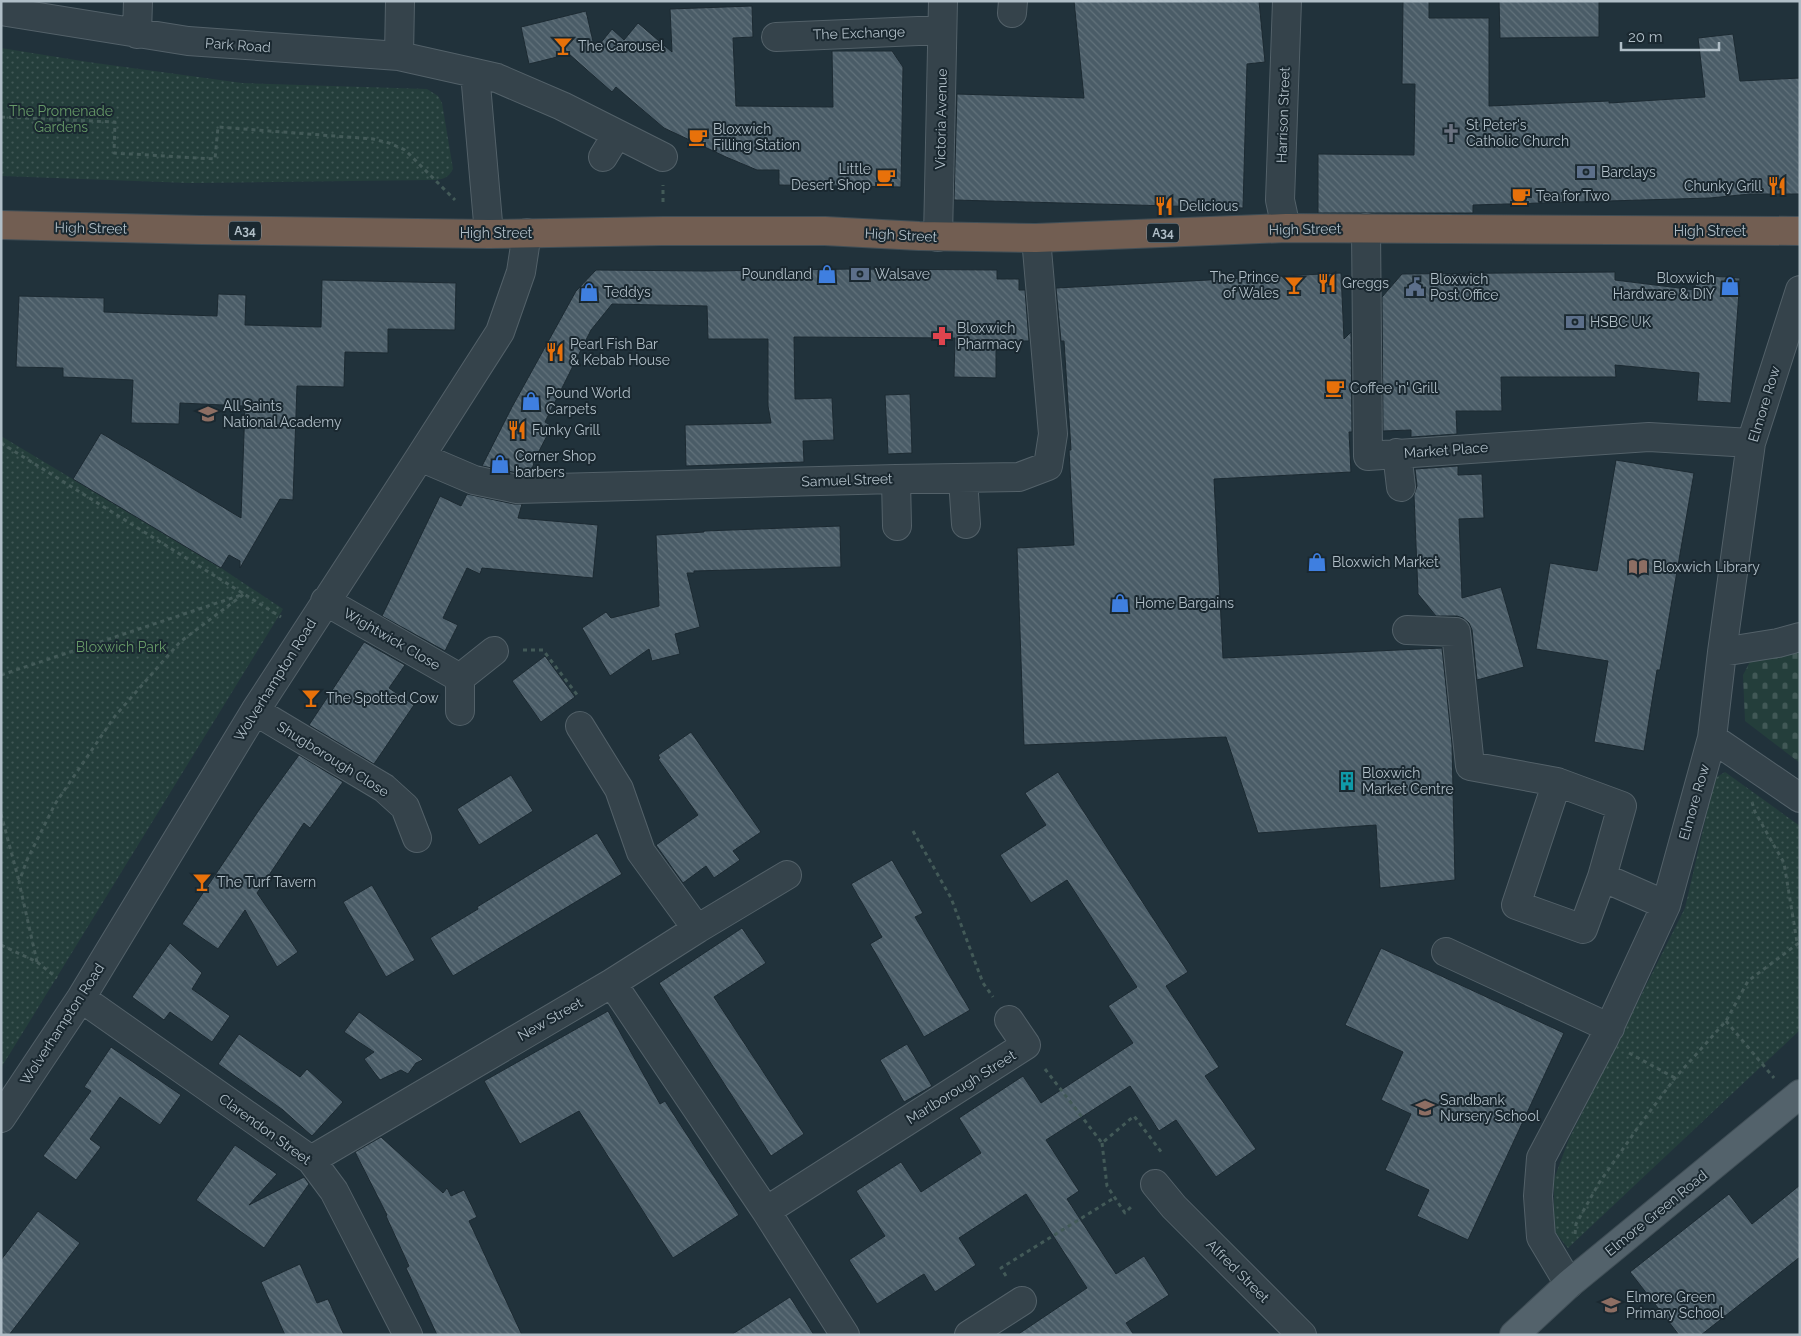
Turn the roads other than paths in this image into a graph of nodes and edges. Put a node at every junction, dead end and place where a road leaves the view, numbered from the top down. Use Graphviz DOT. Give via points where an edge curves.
graph roads {
  1 [pos="138,1"];
  2 [pos="400,1"];
  3 [pos="943,1"];
  4 [pos="1287,1"];
  5 [pos="17,9"];
  6 [pos="942,30"];
  7 [pos="137,34"];
  8 [pos="776,37"];
  9 [pos="399,56"];
  10 [pos="475,73"];
  11 [pos="617,134"];
  12 [pos="603,157"];
  13 [pos="663,157"];
  14 [pos="1,225"];
  15 [pos="1286,228"];
  16 [pos="1366,228"];
  17 [pos="1800,231"];
  18 [pos="527,233"];
  19 [pos="489,234"];
  20 [pos="938,237"];
  21 [pos="1036,238"];
  22 [pos="1800,290"];
  23 [pos="1751,443"];
  24 [pos="1397,453"];
  25 [pos="420,457"];
  26 [pos="896,479"];
  27 [pos="963,479"];
  28 [pos="1401,487"];
  29 [pos="966,524"];
  30 [pos="897,526"];
  31 [pos="325,601"];
  32 [pos="1407,630"];
  33 [pos="1800,637"];
  34 [pos="494,651"];
  35 [pos="1722,652"];
  36 [pos="460,678"];
  37 [pos="255,711"];
  38 [pos="460,711"];
  39 [pos="580,726"];
  40 [pos="1712,738"];
  41 [pos="1557,782"];
  42 [pos="1800,798"];
  43 [pos="417,838"];
  44 [pos="787,875"];
  45 [pos="1602,877"];
  46 [pos="1666,905"];
  47 [pos="697,929"];
  48 [pos="1446,952"];
  49 [pos="612,983"];
  50 [pos="81,998"];
  51 [pos="1009,1020"];
  52 [pos="1607,1034"];
  53 [pos="1796,1097"];
  54 [pos="1,1118"];
  55 [pos="311,1160"];
  56 [pos="1154,1184"];
  57 [pos="766,1210"];
  58 [pos="1569,1284"];
  59 [pos="1022,1300"];
  60 [pos="408,1335"];
  61 [pos="845,1335"];
  62 [pos="969,1335"];
  63 [pos="1302,1335"];
  64 [pos="1514,1335"];
  1 -- 7 [label="street"];
  2 -- 9 [label="street"];
  3 -- 6 [label="street, Victoria Avenue"];
  4 -- 15 [label="street, Harrison Street" via="1280,200"];
  5 -- 7 [label="street, Park Road"];
  6 -- 8 [label="street, The Exchange"];
  6 -- 20 [label="street, Victoria Avenue"];
  7 -- 9 [label="street, Park Road" via="188,41"];
  9 -- 10 [label="street, Park Road"];
  10 -- 11 [label="street, Park Road" via="526,90"];
  10 -- 19 [label="street"];
  11 -- 12 [label="street"];
  11 -- 13 [label="street, Park Road"];
  14 -- 19 [label="highway, High Street / A34"];
  15 -- 16 [label="highway, High Street / A34"];
  15 -- 21 [label="highway, High Street / A34"];
  16 -- 17 [label="highway, High Street / A34"];
  16 -- 24 [label="street, Market Place" via="1368,456"];
  18 -- 19 [label="highway, High Street / A34"];
  18 -- 20 [label="highway, High Street / A34" via="825,231"];
  18 -- 25 [label="street, Wolverhampton Road" via="521,272 500,332"];
  20 -- 21 [label="highway, High Street / A34"];
  21 -- 27 [label="street, Samuel Street" via="1053,434 1048,466 1019,477"];
  22 -- 23 [label="street, Elmore Row"];
  23 -- 24 [label="street, Market Place" via="1649,437"];
  23 -- 35 [label="street, Elmore Row"];
  24 -- 28 [label="street"];
  25 -- 26 [label="street, Samuel Street" via="474,480 517,490"];
  25 -- 31 [label="street, Wolverhampton Road"];
  26 -- 27 [label="street, Samuel Street"];
  26 -- 30 [label="street"];
  27 -- 29 [label="street"];
  31 -- 36 [label="street, Wightwick Close"];
  31 -- 37 [label="street, Wolverhampton Road"];
  32 -- 41 [label="street" via="1456,632 1470,766"];
  33 -- 35 [label="street"];
  34 -- 36 [label="street"];
  35 -- 40 [label="street, Elmore Row"];
  36 -- 38 [label="street"];
  37 -- 43 [label="street, Shugborough Close" via="384,788 405,807"];
  37 -- 50 [label="street, Wolverhampton Road"];
  39 -- 47 [label="street" via="619,789 641,852"];
  40 -- 42 [label="street"];
  40 -- 46 [label="street, Elmore Row"];
  41 -- 45 [label="street" via="1622,806"];
  41 -- 45 [label="street" via="1516,905 1583,929"];
  44 -- 47 [label="street, New Street"];
  45 -- 46 [label="street"];
  46 -- 52 [label="street, Elmore Row"];
  47 -- 49 [label="street, New Street"];
  48 -- 52 [label="street"];
  49 -- 55 [label="street, New Street"];
  49 -- 57 [label="street"];
  50 -- 54 [label="street, Wolverhampton Road"];
  50 -- 55 [label="street, Clarendon Street"];
  51 -- 57 [label="street, Marlborough Street" via="1026,1045"];
  52 -- 58 [label="street, Elmore Row" via="1541,1158 1538,1196 1540,1237"];
  53 -- 58 [label="main road, Elmore Green Road"];
  55 -- 60 [label="street, Clarendon Street" via="334,1192"];
  56 -- 63 [label="street, Alfred Street" via="1167,1215"];
  57 -- 61 [label="street"];
  58 -- 64 [label="main road, Elmore Green Road"];
  59 -- 62 [label="street"];
}
